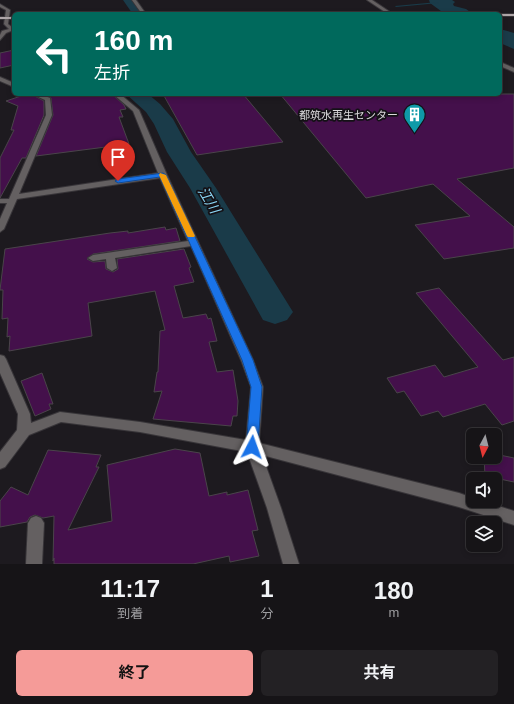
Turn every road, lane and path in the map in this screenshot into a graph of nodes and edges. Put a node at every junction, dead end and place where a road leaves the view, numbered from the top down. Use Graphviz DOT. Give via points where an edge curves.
graph roads {
  1 [pos="134,0"];
  2 [pos="369,0"];
  3 [pos="0,5"];
  4 [pos="143,12"];
  5 [pos="388,12"];
  6 [pos="0,15"];
  7 [pos="12,15"];
  8 [pos="502,15"];
  9 [pos="514,15"];
  10 [pos="6,16"];
  11 [pos="0,18"];
  12 [pos="12,18"];
  13 [pos="502,18"];
  14 [pos="514,18"];
  15 [pos="12,30"];
  16 [pos="12,31"];
  17 [pos="0,39"];
  18 [pos="502,65"];
  19 [pos="514,70"];
  20 [pos="0,79"];
  21 [pos="12,84"];
  22 [pos="40,96"];
  23 [pos="118,96"];
  24 [pos="163,175"];
  25 [pos="13,199"];
  26 [pos="0,201"];
  27 [pos="0,229"];
  28 [pos="194,243"];
  29 [pos="110,256"];
  30 [pos="94,258"];
  31 [pos="112,268"];
  32 [pos="0,359"];
  33 [pos="24,431"];
  34 [pos="252,447"];
  35 [pos="0,463"];
  36 [pos="514,518"];
  37 [pos="36,523"];
  38 [pos="34,564"];
  39 [pos="291,564"];
  1 -- 4 [label="street"];
  2 -- 5 [label="street"];
  3 -- 10 [label="street" via="8,10"];
  6 -- 10 [label="main road"];
  7 -- 10 [label="main road"];
  8 -- 9 [label="main road"];
  10 -- 11 [label="main road"];
  10 -- 12 [label="main road"];
  10 -- 15 [label="street" via="6,24"];
  13 -- 14 [label="main road"];
  16 -- 17 [label="street" via="4,32"];
  18 -- 19 [label="street"];
  20 -- 21 [label="street"];
  22 -- 25 [label="street" via="48,99 49,116"];
  23 -- 24 [label="street" via="136,110"];
  24 -- 25 [label="street"];
  24 -- 28 [label="street"];
  25 -- 26 [label="street"];
  25 -- 27 [label="street"];
  28 -- 29 [label="street"];
  28 -- 34 [label="street" via="257,387"];
  29 -- 30 [label="street"];
  29 -- 31 [label="street"];
  32 -- 33 [label="street" via="24,414"];
  33 -- 34 [label="street" via="60,417 140,427"];
  33 -- 35 [label="street"];
  34 -- 36 [label="street" via="459,500"];
  34 -- 39 [label="street"];
  37 -- 38 [label="street"];
}
